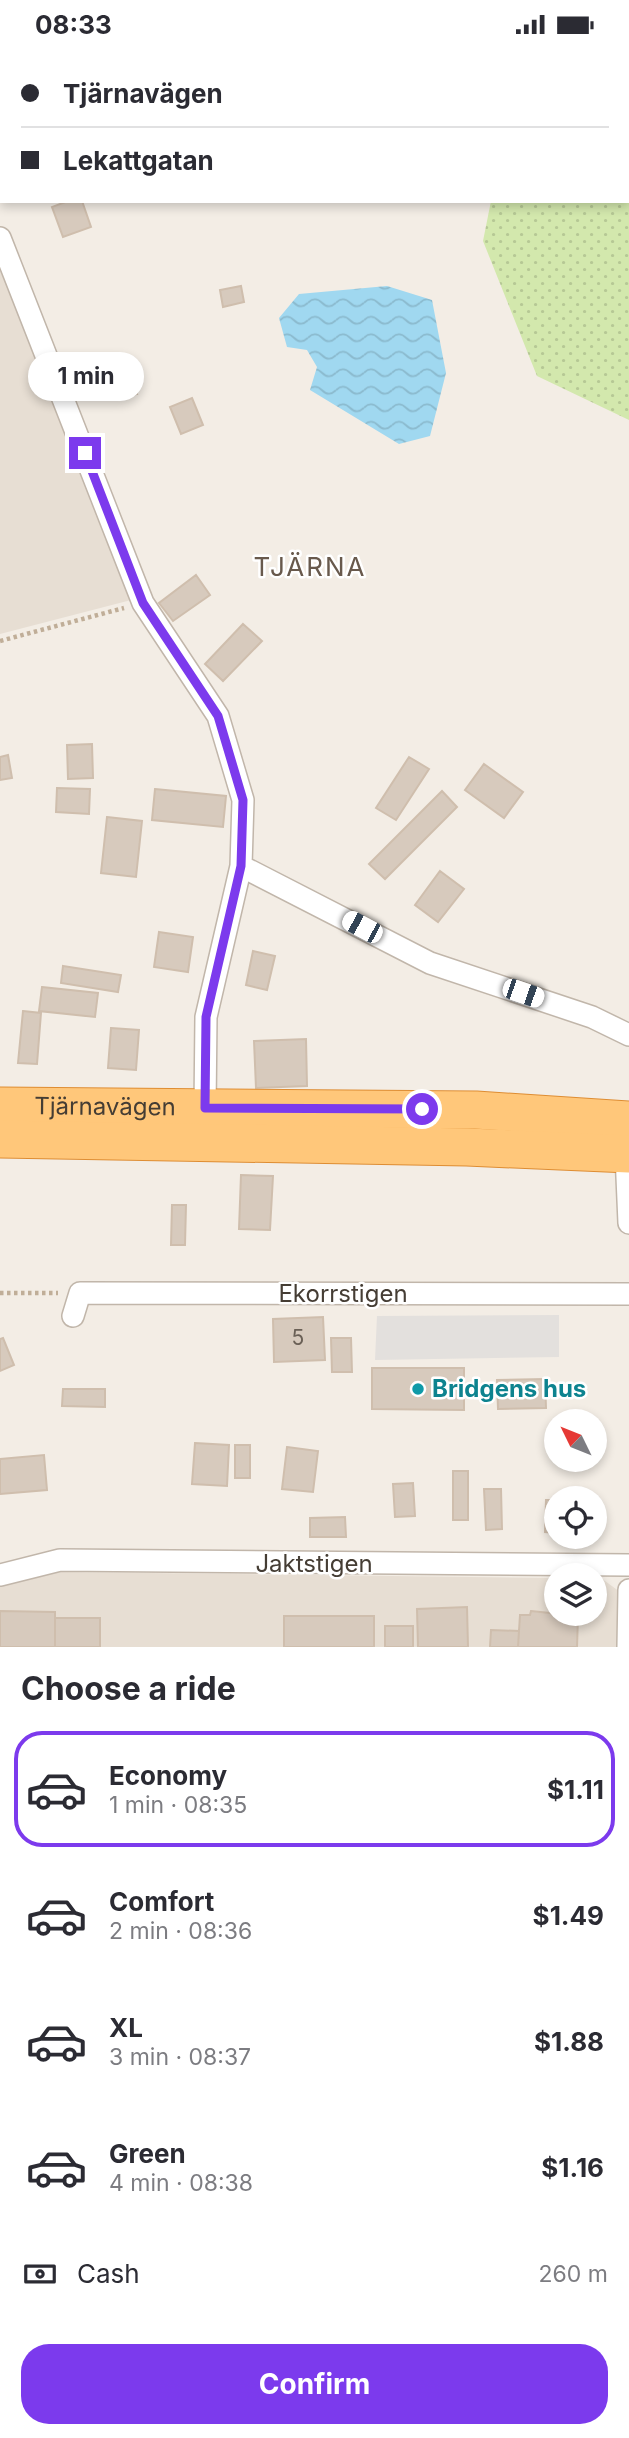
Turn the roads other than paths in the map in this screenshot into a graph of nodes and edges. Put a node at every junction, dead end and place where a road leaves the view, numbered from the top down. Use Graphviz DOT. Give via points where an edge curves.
graph roads {
  1 [pos="0,238"];
  2 [pos="241,866"];
  3 [pos="629,1035"];
  4 [pos="0,1106"];
  5 [pos="205,1108"];
  6 [pos="0,1139"];
  7 [pos="628,1143"];
  8 [pos="629,1223"];
  9 [pos="629,1294"];
  10 [pos="73,1316"];
  11 [pos="629,1565"];
  12 [pos="0,1575"];
  13 [pos="629,1590"];
  14 [pos="628,1647"];
  1 -- 2 [label="street" via="143,603 218,716 243,800"];
  2 -- 3 [label="street" via="430,963 592,1017"];
  2 -- 5 [label="street" via="206,1017"];
  4 -- 5 [label="highway, Tjärnavägen"];
  5 -- 7 [label="highway, Tjärnavägen" via="476,1109"];
  6 -- 7 [label="highway, Tjärnavägen" via="467,1147"];
  7 -- 8 [label="street"];
  9 -- 10 [label="street, Ekorrstigen" via="80,1293"];
  11 -- 12 [label="street, Jaktstigen" via="60,1560"];
  13 -- 14 [label="street"];
}
